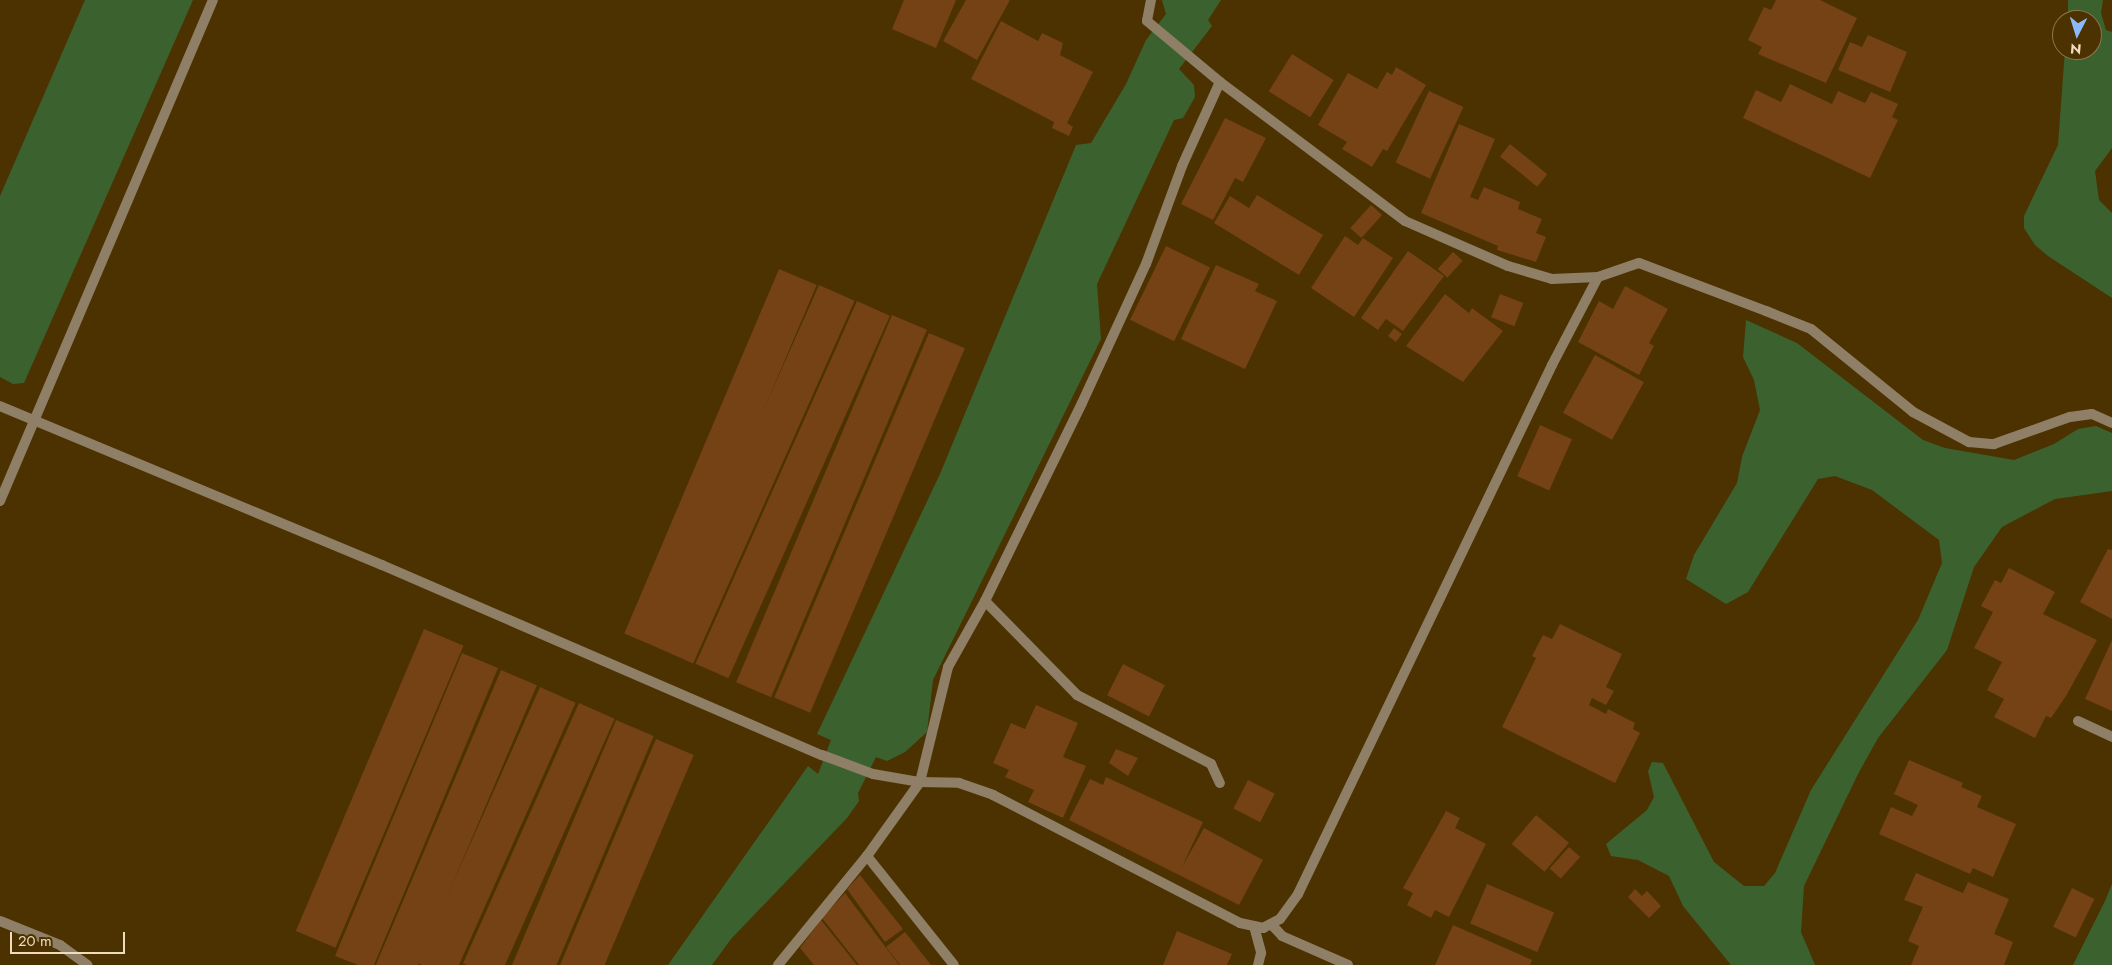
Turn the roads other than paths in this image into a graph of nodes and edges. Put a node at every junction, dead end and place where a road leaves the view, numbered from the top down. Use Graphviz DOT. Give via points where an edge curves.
graph roads {
  1 [pos="213,0"];
  2 [pos="1151,0"];
  3 [pos="1220,82"];
  4 [pos="1598,277"];
  5 [pos="0,406"];
  6 [pos="34,418"];
  7 [pos="2112,422"];
  8 [pos="0,501"];
  9 [pos="985,601"];
  10 [pos="2078,721"];
  11 [pos="2112,737"];
  12 [pos="920,782"];
  13 [pos="1220,783"];
  14 [pos="867,856"];
  15 [pos="0,921"];
  16 [pos="1271,924"];
  17 [pos="1254,926"];
  18 [pos="88,965"];
  19 [pos="778,965"];
  20 [pos="954,965"];
  21 [pos="1258,965"];
  22 [pos="1348,965"];
  1 -- 6 [label="street"];
  2 -- 3 [label="street" via="1147,22"];
  3 -- 4 [label="street" via="1404,220 1508,266 1552,279"];
  3 -- 9 [label="street" via="1182,166 1146,264"];
  4 -- 7 [label="street" via="1639,263 1811,329 1913,412 1969,442 1994,444 2070,417 2092,414"];
  4 -- 16 [label="street" via="1552,365 1298,894 1280,919"];
  5 -- 6 [label="street"];
  6 -- 8 [label="street"];
  6 -- 12 [label="street" via="822,755 873,774"];
  9 -- 12 [label="street" via="948,668"];
  9 -- 13 [label="street" via="1078,695 1211,764"];
  10 -- 11 [label="street"];
  12 -- 14 [label="street"];
  12 -- 17 [label="street" via="960,783 993,795 1240,923"];
  14 -- 19 [label="street"];
  14 -- 20 [label="street"];
  15 -- 18 [label="street" via="60,945"];
  16 -- 17 [label="street" via="1263,928"];
  16 -- 22 [label="street" via="1282,936"];
  17 -- 21 [label="street" via="1261,953"];
}
